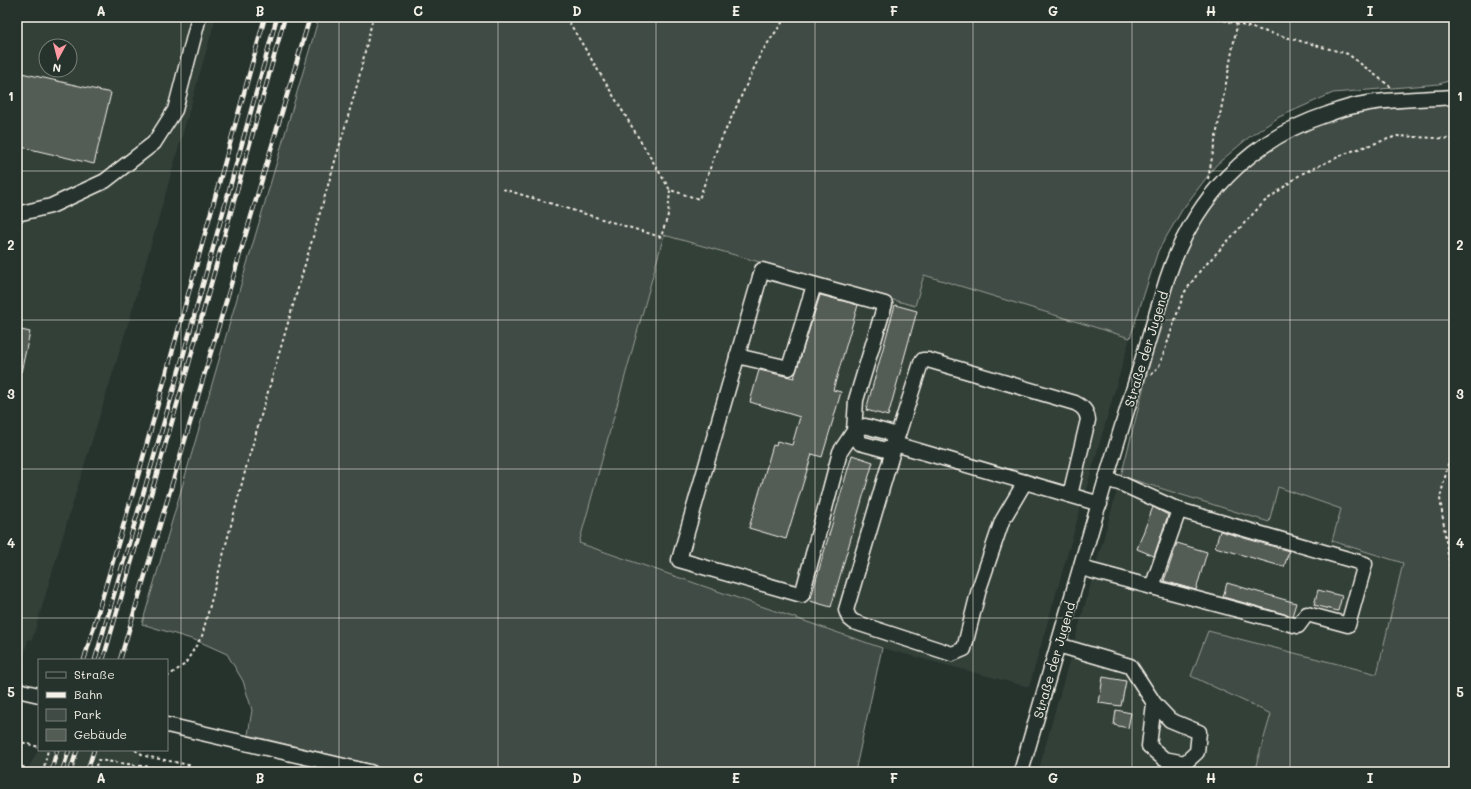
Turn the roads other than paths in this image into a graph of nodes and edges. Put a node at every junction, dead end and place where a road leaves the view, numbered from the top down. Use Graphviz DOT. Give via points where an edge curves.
graph roads {
  1 [pos="199,17"];
  2 [pos="1454,97"];
  3 [pos="17,214"];
  4 [pos="814,285"];
  5 [pos="737,356"];
  6 [pos="854,431"];
  7 [pos="895,444"];
  8 [pos="1106,479"];
  9 [pos="1025,482"];
  10 [pos="1070,495"];
  11 [pos="1100,504"];
  12 [pos="1179,510"];
  13 [pos="1081,568"];
  14 [pos="1152,587"];
  15 [pos="1058,645"];
  16 [pos="20,690"];
  17 [pos="38,695"];
  18 [pos="1154,703"];
  19 [pos="168,725"];
  20 [pos="370,772"];
  21 [pos="1021,772"];
  1 -- 3 [label="street" via="175,110 154,143 104,181 51,206"];
  2 -- 8 [label="street, Straße der Jugend" via="1369,103 1319,116 1269,142 1227,177 1196,214 1173,260"];
  4 -- 5 [label="street" via="788,368"];
  4 -- 5 [label="street" via="762,270"];
  4 -- 6 [label="street" via="885,304 856,400"];
  5 -- 6 [label="street" via="679,560 802,595 840,452"];
  6 -- 7 [label="street" via="865,426 890,433"];
  7 -- 9 [label="street"];
  7 -- 9 [label="street" via="846,610 854,622 952,654 964,649 979,589 1002,521"];
  7 -- 10 [label="street" via="923,360 1021,386 1076,403 1087,414 1087,428"];
  8 -- 11 [label="street, Straße der Jugend"];
  8 -- 12 [label="street"];
  9 -- 10 [label="street"];
  10 -- 11 [label="street"];
  11 -- 13 [label="street, Straße der Jugend"];
  12 -- 14 [label="street"];
  12 -- 14 [label="street" via="1365,564 1348,625 1307,614 1298,626"];
  13 -- 14 [label="street"];
  13 -- 15 [label="street, Straße der Jugend"];
  15 -- 18 [label="street" via="1130,666"];
  15 -- 21 [label="street, Straße der Jugend"];
  16 -- 17 [label="street"];
  19 -- 20 [label="street"];
}
